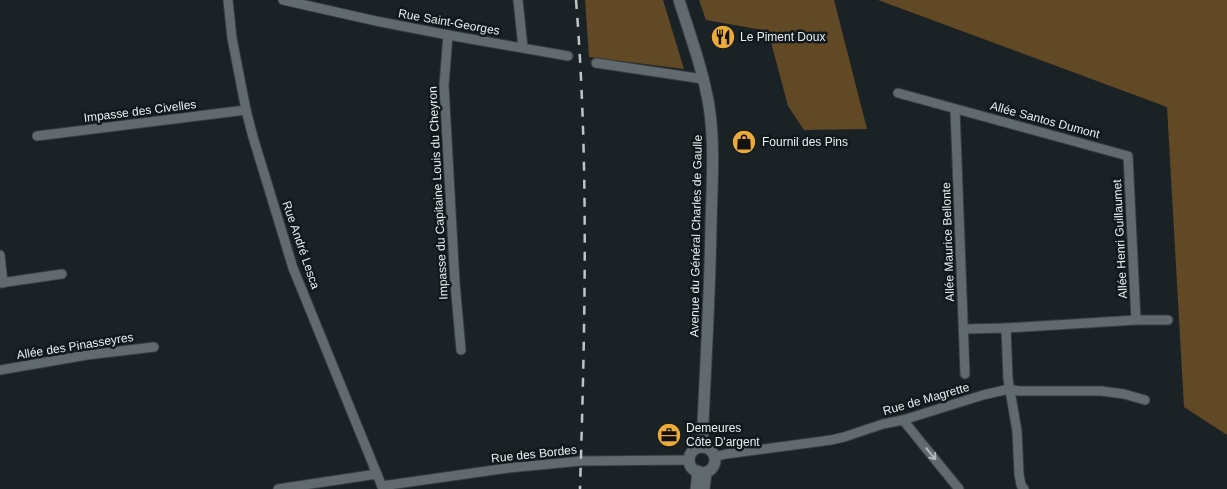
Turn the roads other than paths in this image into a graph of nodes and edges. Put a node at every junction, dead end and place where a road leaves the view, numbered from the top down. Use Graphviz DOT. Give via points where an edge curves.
graph roads {
  1 [pos="228,0"];
  2 [pos="283,0"];
  3 [pos="518,0"];
  4 [pos="679,0"];
  5 [pos="448,35"];
  6 [pos="524,48"];
  7 [pos="568,56"];
  8 [pos="596,63"];
  9 [pos="704,79"];
  10 [pos="898,93"];
  11 [pos="956,109"];
  12 [pos="246,110"];
  13 [pos="37,136"];
  14 [pos="1128,156"];
  15 [pos="0,255"];
  16 [pos="62,274"];
  17 [pos="2,283"];
  18 [pos="1136,320"];
  19 [pos="1168,320"];
  20 [pos="1006,328"];
  21 [pos="964,329"];
  22 [pos="154,347"];
  23 [pos="461,350"];
  24 [pos="0,370"];
  25 [pos="965,374"];
  26 [pos="1010,389"];
  27 [pos="1145,400"];
  28 [pos="903,420"];
  29 [pos="702,447"];
  30 [pos="714,458"];
  31 [pos="689,460"];
  32 [pos="702,472"];
  33 [pos="378,474"];
  34 [pos="383,488"];
  35 [pos="1021,488"];
  36 [pos="278,489"];
  37 [pos="696,489"];
  38 [pos="704,489"];
  39 [pos="959,489"];
  1 -- 12 [label="street, Rue André Lesca"];
  2 -- 5 [label="street, Rue Saint-Georges"];
  3 -- 6 [label="street"];
  4 -- 9 [label="main road, Avenue du Général Charles de Gaulle"];
  5 -- 6 [label="street, Rue Saint-Georges"];
  5 -- 23 [label="street, Impasse du Capitaine Louis du Cheyron" via="444,85"];
  6 -- 7 [label="street, Rue Saint-Georges"];
  8 -- 9 [label="street"];
  9 -- 29 [label="main road, Avenue du Général Charles de Gaulle" via="713,165"];
  10 -- 11 [label="street, Allée Santos Dumont"];
  11 -- 14 [label="street, Allée Santos Dumont"];
  11 -- 21 [label="street, Allée Maurice Bellonte"];
  12 -- 13 [label="street, Impasse des Civelles"];
  12 -- 33 [label="street, Rue André Lesca" via="293,268"];
  14 -- 18 [label="street, Allée Henri Guillaumet"];
  15 -- 17 [label="street"];
  16 -- 17 [label="street"];
  18 -- 19 [label="street"];
  18 -- 20 [label="street"];
  20 -- 21 [label="street"];
  20 -- 26 [label="street"];
  21 -- 25 [label="street, Allée Maurice Bellonte"];
  22 -- 24 [label="street, Allée des Pinasseyres"];
  26 -- 27 [label="street, Rue de Magrette" via="1101,390"];
  26 -- 28 [label="street, Rue de Magrette"];
  26 -- 35 [label="street"];
  28 -- 30 [label="street, Rue de Magrette" via="830,440"];
  28 -- 39 [label="street, one-way"];
  29 -- 30 [label="main road" via="710,450"];
  29 -- 31 [label="main road" via="694,450"];
  30 -- 32 [label="main road" via="709,470"];
  31 -- 32 [label="main road" via="692,468"];
  31 -- 34 [label="street, Rue des Bordes" via="581,461 508,468"];
  32 -- 37 [label="main road"];
  32 -- 38 [label="main road"];
  33 -- 34 [label="street, Rue André Lesca"];
  33 -- 36 [label="street"];
}
